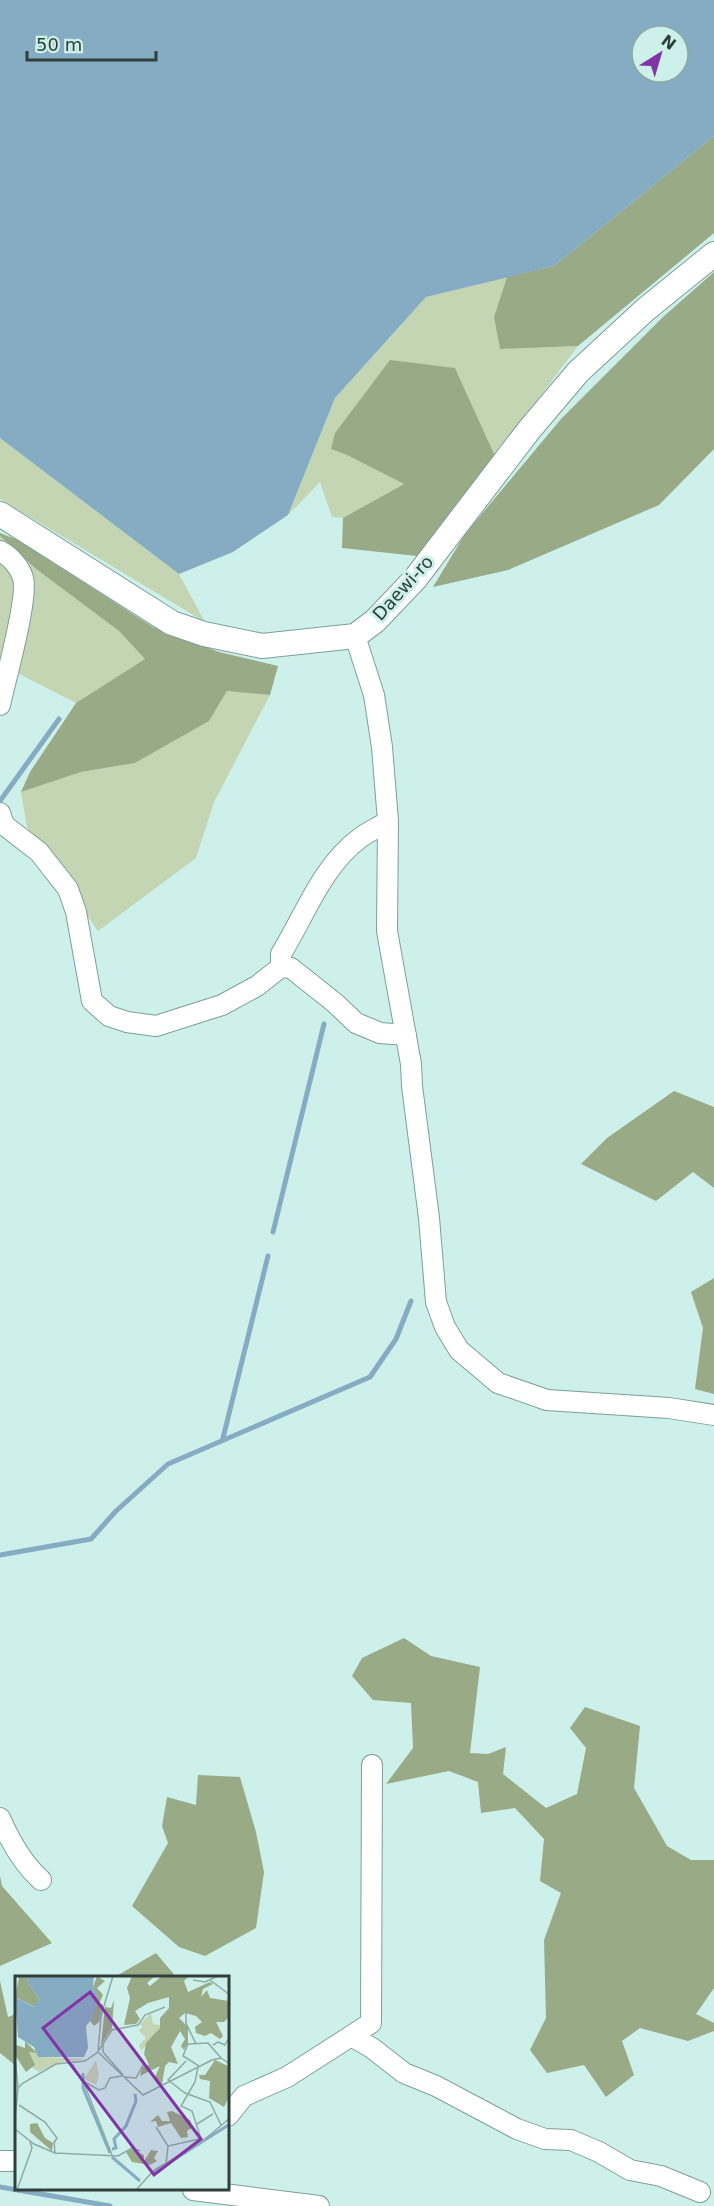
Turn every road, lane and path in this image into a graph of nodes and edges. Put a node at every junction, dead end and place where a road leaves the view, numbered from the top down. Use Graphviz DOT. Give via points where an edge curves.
graph roads {
  1 [pos="714,254"];
  2 [pos="0,514"];
  3 [pos="0,551"];
  4 [pos="355,636"];
  5 [pos="0,705"];
  6 [pos="388,821"];
  7 [pos="1,823"];
  8 [pos="281,967"];
  9 [pos="406,1035"];
  10 [pos="714,1415"];
  11 [pos="372,1765"];
  12 [pos="0,1818"];
  13 [pos="41,1880"];
  14 [pos="351,2036"];
  15 [pos="230,2114"];
  16 [pos="205,2191"];
  17 [pos="700,2192"];
  18 [pos="319,2206"];
  1 -- 4 [label="main road, Daewi-ro" via="578,372 415,579"];
  2 -- 4 [label="main road" via="172,623 262,646"];
  3 -- 5 [label="street" via="10,557 24,579 23,603"];
  4 -- 6 [label="street" via="374,695"];
  6 -- 8 [label="street" via="359,838 320,882 281,954"];
  6 -- 9 [label="street" via="387,931"];
  7 -- 8 [label="street" via="39,852 68,889 76,912 92,1001 109,1016 156,1026 222,1005"];
  8 -- 9 [label="street" via="291,968 356,1023 380,1033"];
  9 -- 10 [label="street" via="436,1302 444,1327 459,1350 498,1383 547,1400"];
  11 -- 14 [label="street" via="371,2023"];
  12 -- 13 [label="street" via="27,1868"];
  14 -- 15 [label="street" via="287,2077 244,2096"];
  14 -- 17 [label="street" via="404,2073 517,2129 544,2139 571,2140 630,2170 661,2176"];
  16 -- 18 [label="street"];
}
